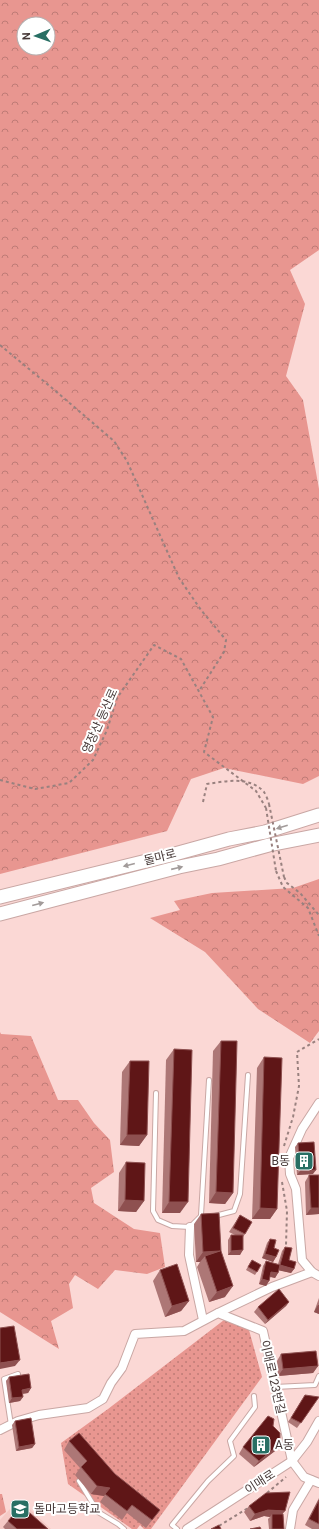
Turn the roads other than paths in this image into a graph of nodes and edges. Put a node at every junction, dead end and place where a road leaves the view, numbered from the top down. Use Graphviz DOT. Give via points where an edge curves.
graph roads {
  1 [pos="319,815"];
  2 [pos="316,836"];
  3 [pos="0,897"];
  4 [pos="0,914"];
  5 [pos="248,1075"];
  6 [pos="209,1080"];
  7 [pos="156,1093"];
  8 [pos="319,1103"];
  9 [pos="201,1215"];
  10 [pos="190,1227"];
  11 [pos="316,1274"];
  12 [pos="218,1313"];
  13 [pos="204,1320"];
  14 [pos="18,1374"];
  15 [pos="319,1376"];
  16 [pos="275,1387"];
  17 [pos="254,1396"];
  18 [pos="319,1421"];
  19 [pos="11,1425"];
  20 [pos="0,1430"];
  21 [pos="292,1461"];
  22 [pos="311,1480"];
  23 [pos="79,1481"];
  24 [pos="319,1483"];
  25 [pos="124,1529"];
  26 [pos="176,1529"];
  27 [pos="187,1529"];
  28 [pos="290,1529"];
  1 -- 3 [label="main road, 돌마로, one-way" via="265,832"];
  4 -- 2 [label="main road, 돌마로, one-way" via="179,867"];
  5 -- 9 [label="lane" via="240,1194 234,1211 216,1216"];
  6 -- 9 [label="lane"];
  7 -- 10 [label="lane" via="153,1211 158,1220 172,1226"];
  8 -- 11 [label="street" via="302,1129 289,1158 290,1174 296,1189 302,1260"];
  9 -- 10 [label="lane"];
  10 -- 13 [label="street" via="189,1255"];
  11 -- 12 [label="street" via="272,1287"];
  12 -- 13 [label="street"];
  12 -- 16 [label="street, 이매로123번길" via="263,1331"];
  13 -- 19 [label="street" via="184,1331 135,1334 122,1368 103,1399 88,1408 39,1415"];
  14 -- 19 [label="lane" via="4,1379"];
  15 -- 16 [label="lane" via="315,1385"];
  16 -- 21 [label="street, 이매로123번길"];
  17 -- 26 [label="lane" via="255,1407 230,1441 234,1456 172,1525"];
  18 -- 21 [label="street, 이매로"];
  19 -- 20 [label="street"];
  21 -- 22 [label="street" via="304,1477"];
  21 -- 27 [label="street, 이매로"];
  22 -- 24 [label="street"];
  22 -- 28 [label="street" via="293,1510"];
  23 -- 25 [label="lane" via="98,1512"];
}
